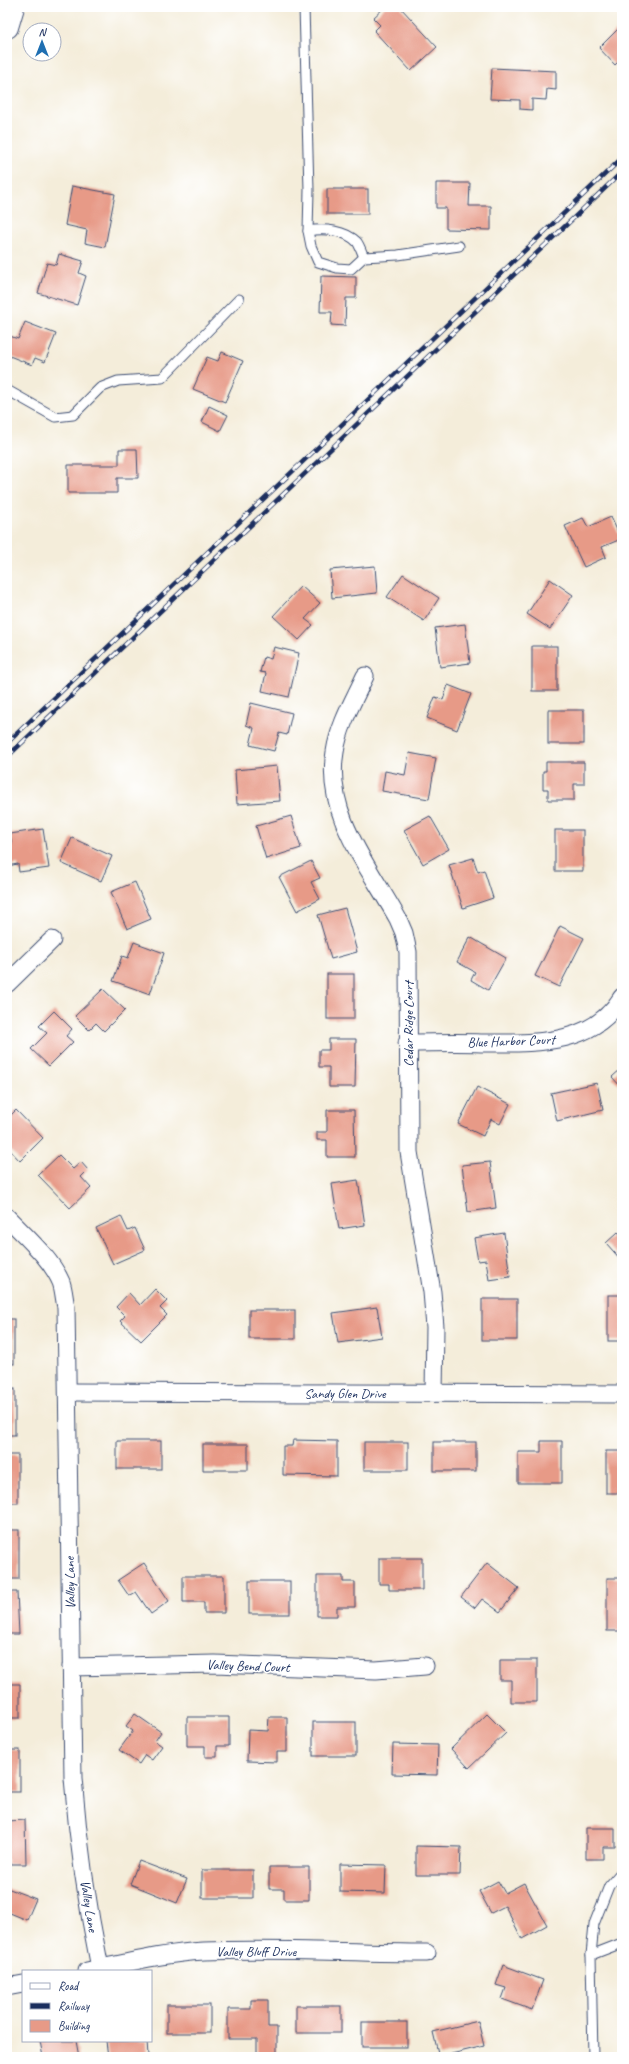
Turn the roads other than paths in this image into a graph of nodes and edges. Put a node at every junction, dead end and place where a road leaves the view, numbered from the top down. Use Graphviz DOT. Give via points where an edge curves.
graph roads {
  1 [pos="13,7"];
  2 [pos="304,7"];
  3 [pos="7,27"];
  4 [pos="308,231"];
  5 [pos="459,246"];
  6 [pos="364,257"];
  7 [pos="239,299"];
  8 [pos="7,390"];
  9 [pos="365,676"];
  10 [pos="52,940"];
  11 [pos="7,984"];
  12 [pos="622,997"];
  13 [pos="408,1043"];
  14 [pos="7,1217"];
  15 [pos="69,1392"];
  16 [pos="434,1393"];
  17 [pos="622,1394"];
  18 [pos="425,1666"];
  19 [pos="71,1667"];
  20 [pos="622,1871"];
  21 [pos="622,1943"];
  22 [pos="427,1953"];
  23 [pos="591,1955"];
  24 [pos="94,1970"];
  25 [pos="22,1984"];
  26 [pos="7,1987"];
  27 [pos="593,2057"];
  1 -- 3 [label="main road"];
  2 -- 4 [label="lane"];
  4 -- 6 [label="lane" via="322,228 341,233 357,242"];
  4 -- 6 [label="lane" via="318,262 351,269"];
  5 -- 6 [label="lane"];
  7 -- 8 [label="lane" via="162,378 118,381 100,388 73,415 55,417"];
  9 -- 13 [label="street, Cedar Ridge Court" via="338,738 334,767 335,793 352,840 404,932 408,952"];
  10 -- 11 [label="street"];
  12 -- 13 [label="street, Blue Harbor Court" via="594,1026 561,1040 525,1043"];
  13 -- 16 [label="street, Cedar Ridge Court" via="409,1152 432,1292 435,1328"];
  14 -- 15 [label="street, Valley Lane" via="43,1256 61,1284 68,1330"];
  15 -- 16 [label="street, Sandy Glen Drive"];
  15 -- 19 [label="street, Valley Lane"];
  16 -- 17 [label="street, Sandy Glen Drive"];
  18 -- 19 [label="street, Valley Bend Court" via="376,1670 216,1664"];
  19 -- 24 [label="street, Valley Lane" via="73,1778 91,1922"];
  20 -- 23 [label="lane" via="609,1886 594,1924"];
  21 -- 23 [label="lane"];
  22 -- 24 [label="street, Valley Bluff Drive" via="203,1951 167,1955"];
  23 -- 27 [label="lane"];
  25 -- 26 [label="street"];
}
